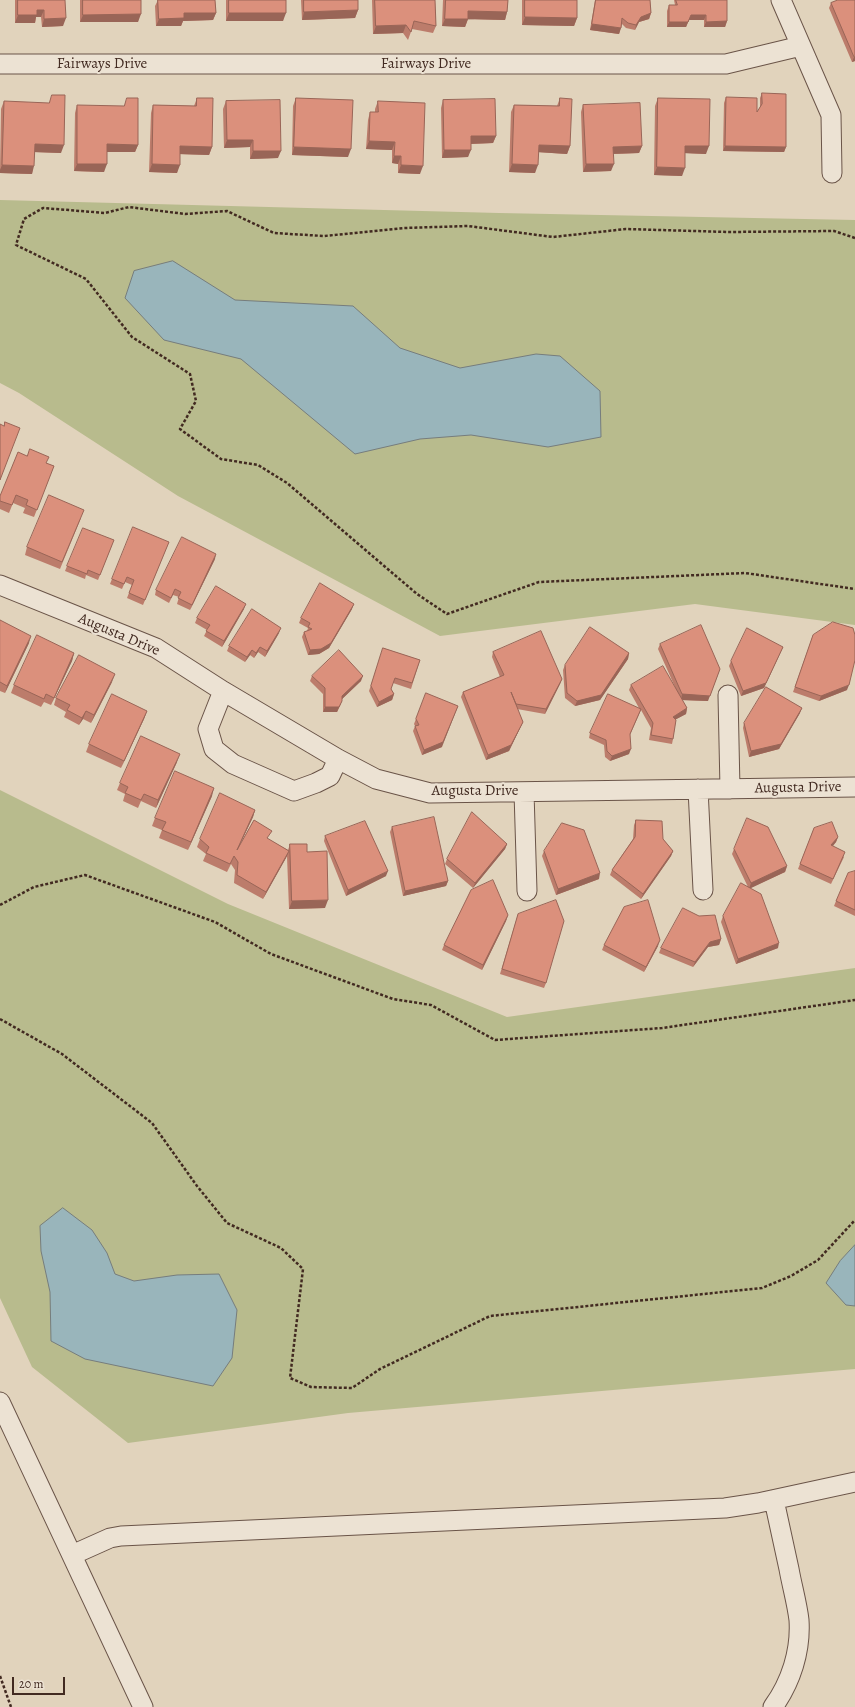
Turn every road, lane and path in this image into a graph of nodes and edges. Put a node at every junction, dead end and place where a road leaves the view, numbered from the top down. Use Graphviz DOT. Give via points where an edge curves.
graph roads {
  1 [pos="781,0"];
  2 [pos="801,46"];
  3 [pos="0,64"];
  4 [pos="832,173"];
  5 [pos="855,238"];
  6 [pos="0,585"];
  7 [pos="855,589"];
  8 [pos="223,691"];
  9 [pos="728,695"];
  10 [pos="338,759"];
  11 [pos="855,787"];
  12 [pos="698,789"];
  13 [pos="730,789"];
  14 [pos="524,792"];
  15 [pos="703,890"];
  16 [pos="527,891"];
  17 [pos="0,905"];
  18 [pos="855,1000"];
  19 [pos="0,1019"];
  20 [pos="855,1220"];
  21 [pos="0,1402"];
  22 [pos="855,1482"];
  23 [pos="774,1500"];
  24 [pos="72,1555"];
  25 [pos="0,1676"];
  26 [pos="11,1707"];
  27 [pos="143,1707"];
  28 [pos="773,1707"];
  1 -- 2 [label="street"];
  2 -- 3 [label="street, Fairways Drive" via="726,64"];
  2 -- 4 [label="street" via="831,115"];
  5 -- 7 [label="path" via="834,231 728,232 626,229 553,237 468,226 404,228 324,236 274,233 227,211 186,214 129,207 105,213 43,208 24,219 16,245 86,279 132,337 190,374 196,401 180,428 221,459 258,465 287,483 417,594 447,614 540,582 745,572"];
  6 -- 8 [label="street, Augusta Drive" via="156,648"];
  8 -- 10 [label="street, Augusta Drive"];
  8 -- 10 [label="street" via="208,729 214,749 232,764 294,791 330,776"];
  9 -- 13 [label="street"];
  10 -- 14 [label="street, Augusta Drive" via="376,779 430,793"];
  11 -- 13 [label="street, Augusta Drive"];
  12 -- 13 [label="street, Augusta Drive"];
  12 -- 14 [label="street, Augusta Drive"];
  12 -- 15 [label="street"];
  14 -- 16 [label="street"];
  17 -- 18 [label="path" via="34,887 85,875 215,922 271,954 393,999 431,1005 495,1040 662,1028"];
  19 -- 20 [label="path" via="62,1054 152,1124 227,1223 282,1248 303,1269 290,1378 311,1387 352,1388 386,1366 490,1316 762,1288 791,1276 818,1260"];
  21 -- 24 [label="street"];
  22 -- 23 [label="street"];
  23 -- 24 [label="street" via="725,1508 134,1535 110,1538"];
  23 -- 28 [label="street" via="796,1602 799,1635 792,1672"];
  24 -- 27 [label="street"];
  25 -- 26 [label="path"];
}
